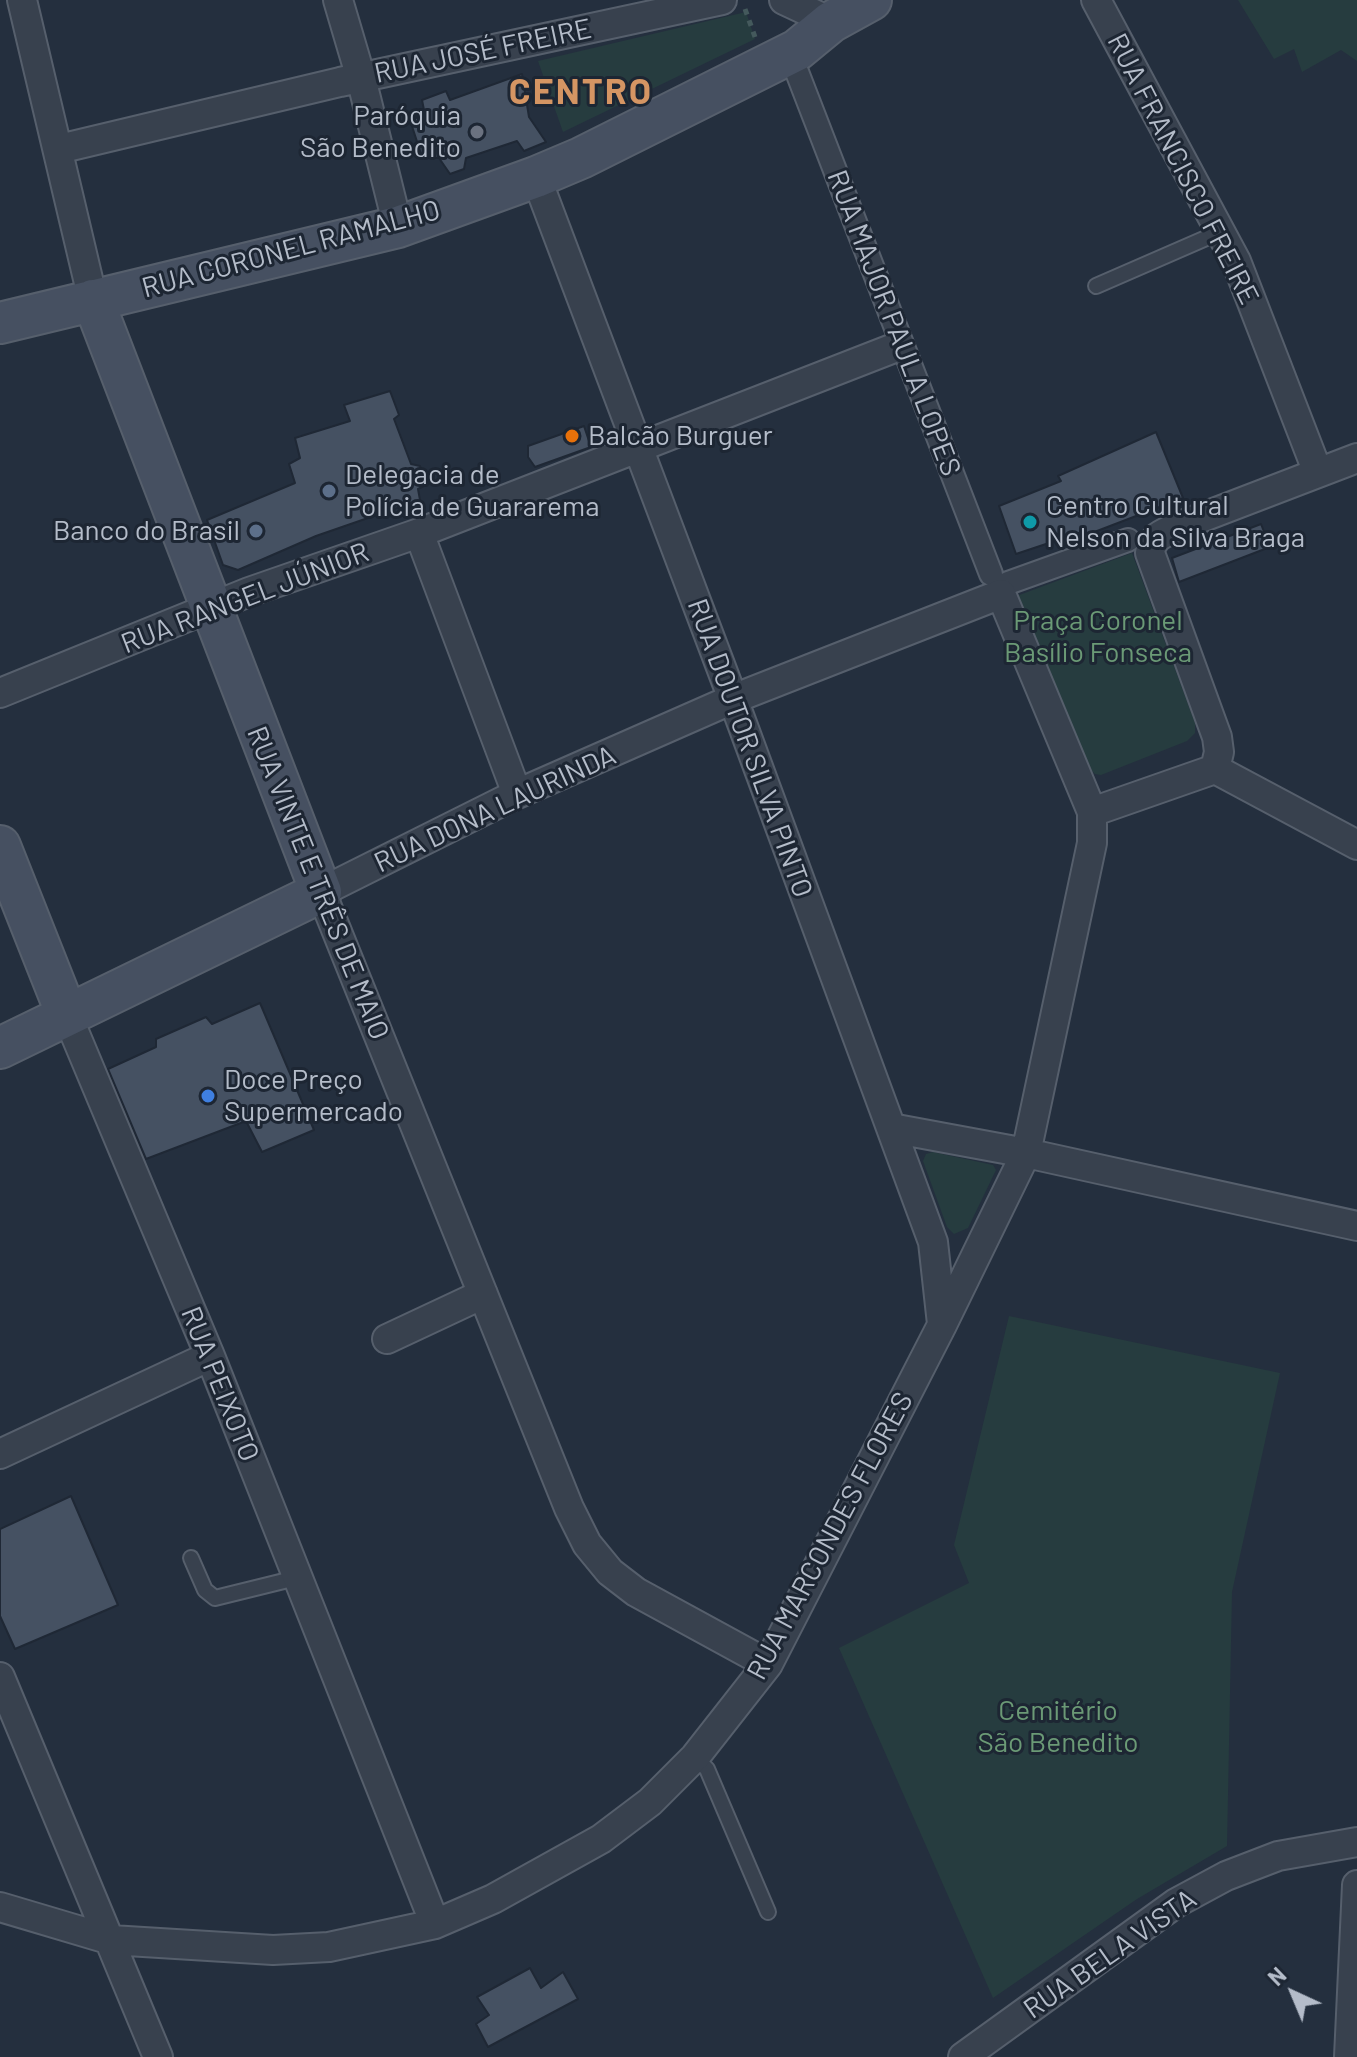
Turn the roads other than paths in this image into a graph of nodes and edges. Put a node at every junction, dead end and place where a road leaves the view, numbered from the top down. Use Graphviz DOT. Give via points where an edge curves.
graph roads {
  1 [pos="22,0"];
  2 [pos="338,0"];
  3 [pos="722,0"];
  4 [pos="784,0"];
  5 [pos="871,0"];
  6 [pos="1096,0"];
  7 [pos="831,22"];
  8 [pos="797,72"];
  9 [pos="361,78"];
  10 [pos="59,149"];
  11 [pos="536,177"];
  12 [pos="398,227"];
  13 [pos="1220,232"];
  14 [pos="1096,286"];
  15 [pos="93,300"];
  16 [pos="0,323"];
  17 [pos="894,348"];
  18 [pos="638,446"];
  19 [pos="1357,458"];
  20 [pos="1318,473"];
  21 [pos="419,533"];
  22 [pos="1128,540"];
  23 [pos="1000,584"];
  24 [pos="210,607"];
  25 [pos="0,693"];
  26 [pos="733,699"];
  27 [pos="1215,769"];
  28 [pos="517,794"];
  29 [pos="1092,812"];
  30 [pos="1357,845"];
  31 [pos="1,850"];
  32 [pos="321,892"];
  33 [pos="67,1015"];
  34 [pos="0,1048"];
  35 [pos="891,1128"];
  36 [pos="1026,1153"];
  37 [pos="1357,1226"];
  38 [pos="933,1242"];
  39 [pos="979,1249"];
  40 [pos="483,1294"];
  41 [pos="942,1325"];
  42 [pos="387,1339"];
  43 [pos="210,1356"];
  44 [pos="0,1454"];
  45 [pos="191,1558"];
  46 [pos="296,1574"];
  47 [pos="768,1664"];
  48 [pos="0,1677"];
  49 [pos="695,1757"];
  50 [pos="1357,1842"];
  51 [pos="1357,1885"];
  52 [pos="0,1907"];
  53 [pos="768,1912"];
  54 [pos="435,1924"];
  55 [pos="111,1940"];
  56 [pos="158,2057"];
  57 [pos="963,2057"];
  58 [pos="1349,2057"];
  1 -- 10 [label="street, RUA VINTE E TRÊS DE MAIO"];
  2 -- 9 [label="street"];
  3 -- 9 [label="street, RUA JOSÉ FREIRE"];
  4 -- 7 [label="street"];
  5 -- 7 [label="main road, RUA CORONEL RAMALHO"];
  6 -- 13 [label="street, RUA FRANCISCO FREIRE"];
  7 -- 11 [label="main road, RUA CORONEL RAMALHO" via="797,50"];
  8 -- 23 [label="street, RUA MAJOR PAULA LOPES"];
  9 -- 10 [label="street, RUA JOSÉ FREIRE"];
  9 -- 12 [label="street"];
  10 -- 15 [label="street, RUA VINTE E TRÊS DE MAIO"];
  11 -- 12 [label="main road, RUA CORONEL RAMALHO"];
  11 -- 18 [label="street, RUA DOUTOR SILVA PINTO"];
  12 -- 15 [label="main road, RUA CORONEL RAMALHO"];
  13 -- 14 [label="lane"];
  13 -- 20 [label="street, RUA FRANCISCO FREIRE"];
  15 -- 16 [label="main road, RUA CORONEL RAMALHO"];
  15 -- 24 [label="main road, RUA VINTE E TRÊS DE MAIO"];
  17 -- 18 [label="street, RUA RANGEL JÚNIOR"];
  18 -- 21 [label="street, RUA RANGEL JÚNIOR"];
  18 -- 26 [label="street, RUA DOUTOR SILVA PINTO"];
  19 -- 20 [label="street"];
  20 -- 27 [label="street" via="1155,538 1150,553 1217,737"];
  21 -- 24 [label="street, RUA RANGEL JÚNIOR"];
  21 -- 28 [label="street"];
  22 -- 23 [label="street"];
  23 -- 26 [label="street, RUA DONA LAURINDA"];
  23 -- 29 [label="street, RUA MARCONDES FLORES"];
  24 -- 25 [label="street, RUA RANGEL JÚNIOR"];
  24 -- 32 [label="main road, RUA VINTE E TRÊS DE MAIO"];
  26 -- 28 [label="street, RUA DONA LAURINDA"];
  26 -- 35 [label="street, RUA DOUTOR SILVA PINTO"];
  27 -- 29 [label="street"];
  27 -- 30 [label="street"];
  28 -- 32 [label="street, RUA DONA LAURINDA"];
  29 -- 36 [label="street, RUA MARCONDES FLORES" via="1092,843"];
  31 -- 33 [label="main road, RUA PEIXOTO"];
  32 -- 33 [label="main road, RUA DONA LAURINDA"];
  32 -- 40 [label="street, RUA VINTE E TRÊS DE MAIO"];
  33 -- 34 [label="main road, RUA DONA LAURINDA"];
  33 -- 43 [label="street, RUA PEIXOTO"];
  35 -- 36 [label="street"];
  35 -- 38 [label="street, RUA DOUTOR SILVA PINTO"];
  36 -- 37 [label="street"];
  36 -- 39 [label="street, RUA MARCONDES FLORES"];
  38 -- 39 [label="street" via="953,1254"];
  38 -- 41 [label="street, RUA DOUTOR SILVA PINTO"];
  39 -- 41 [label="street, RUA MARCONDES FLORES"];
  40 -- 42 [label="street"];
  40 -- 47 [label="street, RUA VINTE E TRÊS DE MAIO" via="587,1544 636,1592"];
  41 -- 47 [label="street, RUA MARCONDES FLORES"];
  43 -- 44 [label="street"];
  43 -- 46 [label="street, RUA PEIXOTO"];
  45 -- 46 [label="lane" via="205,1590 215,1598"];
  46 -- 54 [label="street, RUA PEIXOTO"];
  47 -- 49 [label="street, RUA MARCONDES FLORES"];
  48 -- 55 [label="street"];
  49 -- 53 [label="lane" via="707,1769"];
  49 -- 54 [label="street, RUA MARCONDES FLORES" via="650,1802 601,1839 493,1899"];
  50 -- 57 [label="street, RUA BELA VISTA" via="1278,1856 1176,1903"];
  51 -- 58 [label="street"];
  52 -- 55 [label="street, RUA MARCONDES FLORES"];
  54 -- 55 [label="street, RUA MARCONDES FLORES" via="329,1947 273,1950"];
  55 -- 56 [label="street"];
}
